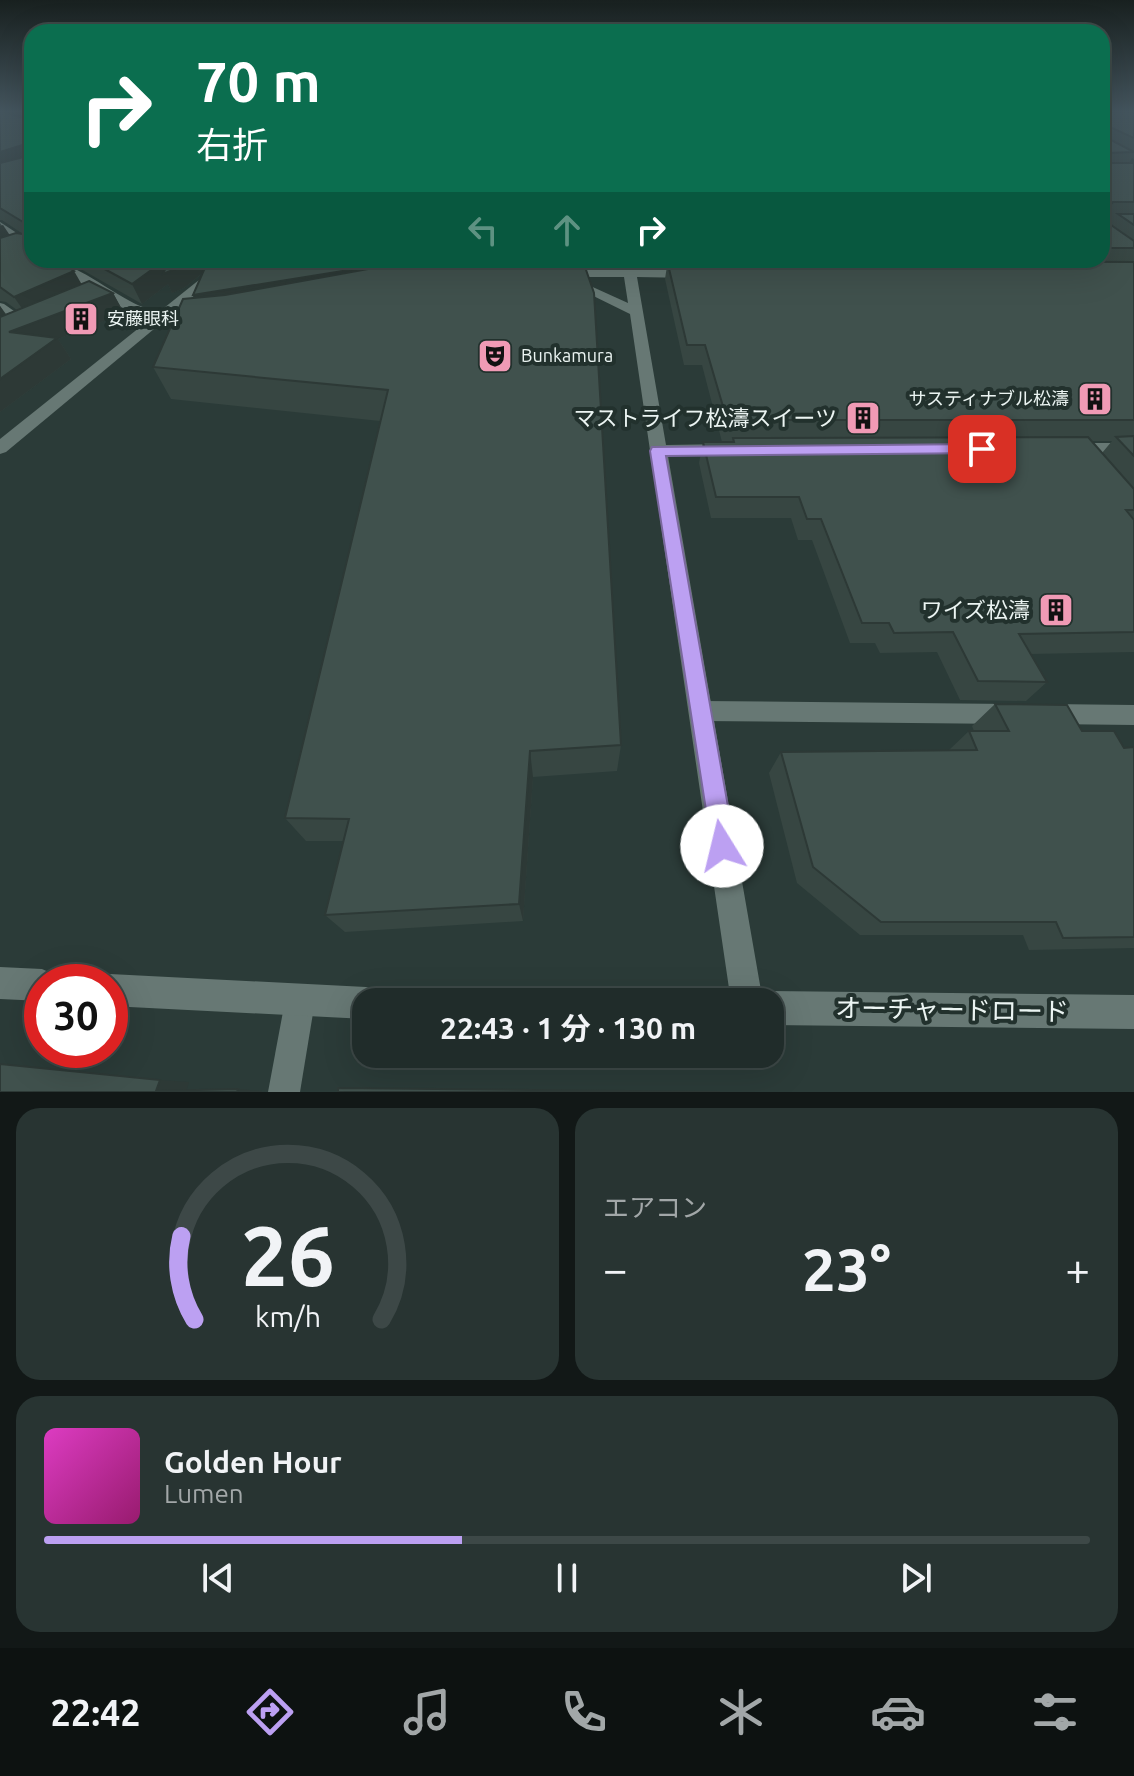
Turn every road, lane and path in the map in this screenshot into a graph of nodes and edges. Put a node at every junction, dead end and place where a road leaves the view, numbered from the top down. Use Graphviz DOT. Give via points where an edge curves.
graph roads {
  1 [pos="0,225"];
  2 [pos="24,242"];
  3 [pos="24,248"];
  4 [pos="14,250"];
  5 [pos="63,268"];
  6 [pos="221,268"];
  7 [pos="630,274"];
  8 [pos="708,274"];
  9 [pos="100,292"];
  10 [pos="85,298"];
  11 [pos="0,307"];
  12 [pos="636,312"];
  13 [pos="42,318"];
  14 [pos="160,319"];
  15 [pos="215,320"];
  16 [pos="28,325"];
  17 [pos="14,331"];
  18 [pos="0,448"];
  19 [pos="1134,449"];
  20 [pos="743,450"];
  21 [pos="657,451"];
  22 [pos="1094,469"];
  23 [pos="701,711"];
  24 [pos="1134,715"];
  25 [pos="0,983"];
  26 [pos="24,984"];
  27 [pos="745,988"];
  28 [pos="128,991"];
  29 [pos="300,1001"];
  30 [pos="352,1003"];
  31 [pos="784,1008"];
  32 [pos="1134,1012"];
  33 [pos="284,1092"];
  1 -- 2 [label="street"];
  3 -- 4 [label="lane"];
  5 -- 9 [label="street"];
  6 -- 14 [label="street"];
  7 -- 8 [label="street"];
  7 -- 12 [label="street"];
  7 -- 12 [label="street" via="551,273"];
  9 -- 10 [label="street"];
  9 -- 14 [label="street"];
  11 -- 16 [label="lane"];
  12 -- 21 [label="street"];
  13 -- 16 [label="street"];
  14 -- 15 [label="street"];
  14 -- 18 [label="street"];
  16 -- 17 [label="street"];
  19 -- 22 [label="street" via="1070,449"];
  20 -- 21 [label="street"];
  21 -- 23 [label="street"];
  23 -- 24 [label="lane"];
  23 -- 27 [label="street"];
  25 -- 26 [label="street"];
  28 -- 29 [label="street"];
  29 -- 30 [label="street"];
  29 -- 33 [label="lane"];
  31 -- 32 [label="street, オーチャードロード"];
}
